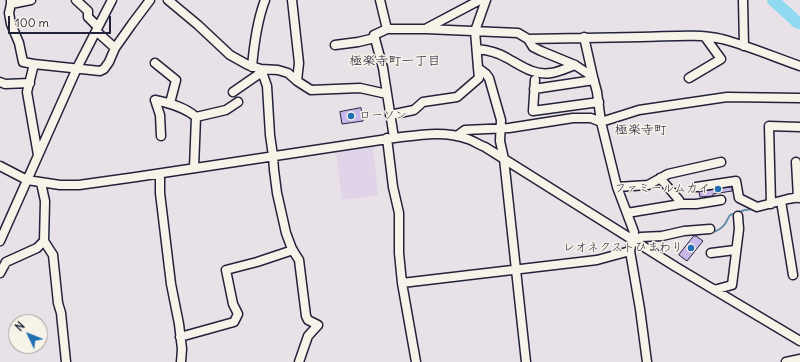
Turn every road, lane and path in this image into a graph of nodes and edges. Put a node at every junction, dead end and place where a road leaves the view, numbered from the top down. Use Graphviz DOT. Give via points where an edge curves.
graph roads {
  1 [pos="32,0"];
  2 [pos="76,0"];
  3 [pos="112,0"];
  4 [pos="150,0"];
  5 [pos="168,0"];
  6 [pos="265,0"];
  7 [pos="292,0"];
  8 [pos="380,0"];
  9 [pos="480,0"];
  10 [pos="486,0"];
  11 [pos="743,0"];
  12 [pos="11,2"];
  13 [pos="98,29"];
  14 [pos="387,29"];
  15 [pos="426,29"];
  16 [pos="475,31"];
  17 [pos="584,37"];
  18 [pos="705,37"];
  19 [pos="375,38"];
  20 [pos="528,39"];
  21 [pos="334,45"];
  22 [pos="744,46"];
  23 [pos="115,48"];
  24 [pos="477,49"];
  25 [pos="155,63"];
  26 [pos="34,64"];
  27 [pos="575,65"];
  28 [pos="252,66"];
  29 [pos="800,66"];
  30 [pos="77,68"];
  31 [pos="478,68"];
  32 [pos="261,69"];
  33 [pos="689,78"];
  34 [pos="593,79"];
  35 [pos="298,81"];
  36 [pos="0,82"];
  37 [pos="30,84"];
  38 [pos="233,92"];
  39 [pos="387,94"];
  40 [pos="800,98"];
  41 [pos="238,102"];
  42 [pos="598,102"];
  43 [pos="170,103"];
  44 [pos="390,115"];
  45 [pos="196,117"];
  46 [pos="602,122"];
  47 [pos="502,128"];
  48 [pos="800,128"];
  49 [pos="161,136"];
  50 [pos="457,136"];
  51 [pos="390,138"];
  52 [pos="38,156"];
  53 [pos="273,156"];
  54 [pos="504,159"];
  55 [pos="721,162"];
  56 [pos="796,162"];
  57 [pos="0,166"];
  58 [pos="194,168"];
  59 [pos="160,174"];
  60 [pos="660,178"];
  61 [pos="28,180"];
  62 [pos="41,183"];
  63 [pos="617,187"];
  64 [pos="696,187"];
  65 [pos="799,197"];
  66 [pos="679,200"];
  67 [pos="721,200"];
  68 [pos="781,201"];
  69 [pos="771,204"];
  70 [pos="627,213"];
  71 [pos="738,216"];
  72 [pos="710,229"];
  73 [pos="633,240"];
  74 [pos="0,241"];
  75 [pos="44,241"];
  76 [pos="293,250"];
  77 [pos="735,250"];
  78 [pos="630,251"];
  79 [pos="711,253"];
  80 [pos="516,270"];
  81 [pos="0,273"];
  82 [pos="793,275"];
  83 [pos="402,283"];
  84 [pos="714,290"];
  85 [pos="180,337"];
  86 [pos="800,341"];
  87 [pos="800,359"];
  88 [pos="66,362"];
  89 [pos="181,362"];
  90 [pos="299,362"];
  91 [pos="416,362"];
  92 [pos="526,362"];
  93 [pos="647,362"];
  94 [pos="786,362"];
  1 -- 12 [label="street"];
  2 -- 13 [label="street" via="88,11 88,17"];
  3 -- 13 [label="street"];
  4 -- 23 [label="street"];
  5 -- 28 [label="street" via="230,55"];
  6 -- 28 [label="street" via="255,38"];
  7 -- 35 [label="street" via="299,63"];
  8 -- 14 [label="street"];
  9 -- 15 [label="street"];
  10 -- 16 [label="street"];
  11 -- 22 [label="street"];
  12 -- 26 [label="street" via="11,24 20,43 23,62"];
  13 -- 23 [label="street"];
  13 -- 30 [label="street"];
  14 -- 15 [label="street"];
  14 -- 19 [label="street" via="374,35"];
  15 -- 16 [label="street"];
  16 -- 20 [label="street" via="518,33"];
  16 -- 24 [label="street"];
  17 -- 18 [label="street"];
  17 -- 20 [label="street"];
  17 -- 34 [label="street"];
  18 -- 22 [label="street"];
  18 -- 33 [label="street" via="721,59"];
  19 -- 21 [label="street"];
  19 -- 39 [label="street"];
  20 -- 27 [label="street" via="533,47 541,52"];
  22 -- 29 [label="street"];
  23 -- 30 [label="street" via="110,62 104,69 100,71"];
  24 -- 27 [label="street" via="495,52 539,73 550,74"];
  24 -- 31 [label="street"];
  25 -- 43 [label="street" via="167,70 176,80"];
  26 -- 30 [label="street"];
  26 -- 37 [label="street"];
  27 -- 34 [label="street"];
  28 -- 32 [label="street"];
  30 -- 52 [label="street"];
  31 -- 44 [label="street" via="479,78 457,97 422,102 414,110"];
  31 -- 47 [label="street" via="490,78"];
  32 -- 35 [label="street" via="288,73"];
  32 -- 38 [label="street" via="259,74"];
  32 -- 53 [label="street" via="267,86"];
  34 -- 42 [label="street"];
  34 -- 42 [label="street" via="535,84 533,111"];
  35 -- 39 [label="street" via="311,90 360,88"];
  36 -- 37 [label="street"];
  37 -- 52 [label="street" via="28,92"];
  39 -- 44 [label="street"];
  40 -- 46 [label="street" via="728,97 639,110"];
  41 -- 45 [label="street" via="226,112"];
  42 -- 46 [label="street"];
  43 -- 45 [label="street" via="191,112"];
  43 -- 49 [label="street" via="155,100 160,115"];
  44 -- 51 [label="street"];
  45 -- 58 [label="street"];
  46 -- 47 [label="street" via="592,118 573,118"];
  46 -- 63 [label="street"];
  47 -- 50 [label="street" via="465,130"];
  47 -- 54 [label="street" via="500,141"];
  48 -- 69 [label="street" via="769,126"];
  50 -- 51 [label="street" via="432,133"];
  50 -- 54 [label="street" via="468,139"];
  51 -- 53 [label="street"];
  51 -- 83 [label="street" via="393,187 399,212 398,253"];
  52 -- 61 [label="street"];
  53 -- 58 [label="street"];
  53 -- 76 [label="street" via="286,233"];
  54 -- 73 [label="street"];
  54 -- 80 [label="street"];
  55 -- 60 [label="street"];
  56 -- 65 [label="street"];
  57 -- 61 [label="street"];
  58 -- 59 [label="street"];
  59 -- 62 [label="street" via="78,185"];
  59 -- 85 [label="street" via="171,284"];
  60 -- 63 [label="street" via="648,185"];
  60 -- 66 [label="street"];
  61 -- 62 [label="street"];
  61 -- 74 [label="street"];
  62 -- 75 [label="street" via="45,202"];
  63 -- 70 [label="street"];
  64 -- 69 [label="street" via="736,181 739,198 757,207"];
  65 -- 68 [label="street"];
  67 -- 70 [label="street" via="696,207 681,204 667,210"];
  68 -- 69 [label="street"];
  68 -- 82 [label="street"];
  70 -- 73 [label="street" via="634,232"];
  71 -- 77 [label="street"];
  72 -- 73 [label="street" via="672,231"];
  73 -- 78 [label="street"];
  73 -- 84 [label="street"];
  75 -- 81 [label="street" via="37,248 6,262"];
  75 -- 88 [label="street" via="53,255"];
  76 -- 85 [label="street" via="226,270 233,304 238,314 234,322"];
  76 -- 90 [label="street" via="299,260 306,316 318,326 308,336"];
  77 -- 79 [label="street"];
  77 -- 84 [label="street" via="732,285"];
  78 -- 80 [label="street" via="597,260"];
  78 -- 93 [label="street"];
  80 -- 83 [label="street"];
  80 -- 92 [label="street"];
  83 -- 91 [label="street"];
  84 -- 86 [label="street"];
  85 -- 89 [label="street"];
  87 -- 94 [label="street"];
}
